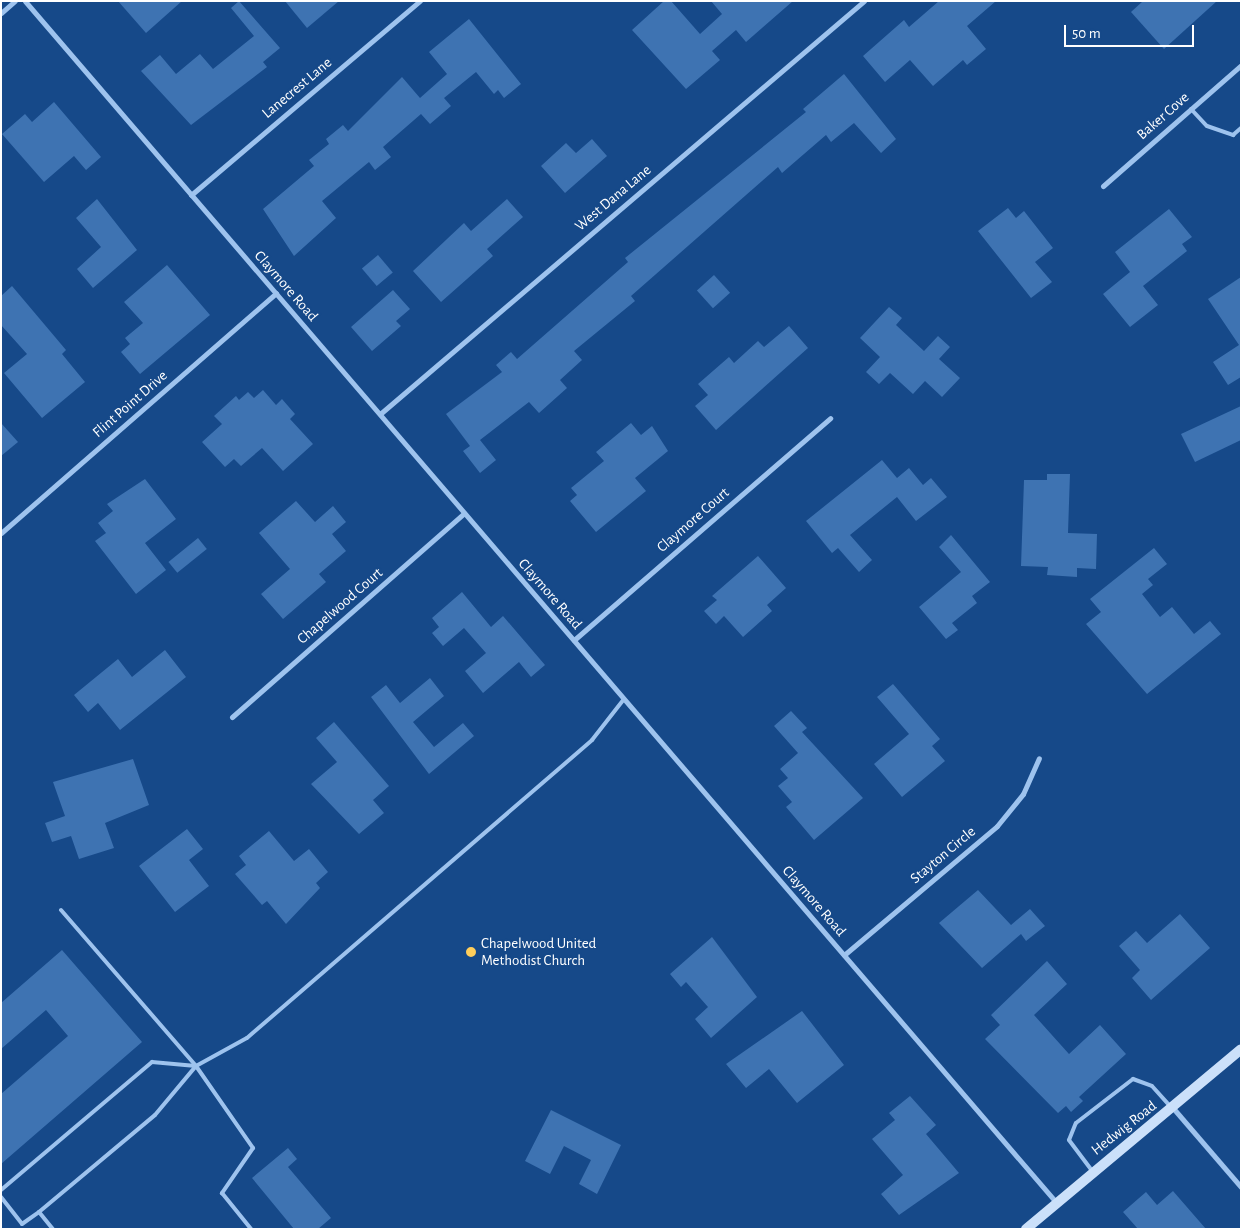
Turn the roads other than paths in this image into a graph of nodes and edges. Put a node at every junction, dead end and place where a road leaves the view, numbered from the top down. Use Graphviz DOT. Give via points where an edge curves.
graph roads {
  1 [pos="15,1"];
  2 [pos="25,1"];
  3 [pos="420,1"];
  4 [pos="864,1"];
  5 [pos="1,13"];
  6 [pos="1241,65"];
  7 [pos="1191,109"];
  8 [pos="1241,128"];
  9 [pos="1103,186"];
  10 [pos="191,195"];
  11 [pos="276,293"];
  12 [pos="380,414"];
  13 [pos="830,418"];
  14 [pos="464,513"];
  15 [pos="1,533"];
  16 [pos="574,640"];
  17 [pos="624,699"];
  18 [pos="232,717"];
  19 [pos="1039,758"];
  20 [pos="61,910"];
  21 [pos="844,955"];
  22 [pos="1241,1049"];
  23 [pos="196,1066"];
  24 [pos="1173,1108"];
  25 [pos="1093,1172"];
  26 [pos="1241,1187"];
  27 [pos="1,1190"];
  28 [pos="1,1197"];
  29 [pos="1056,1202"];
  30 [pos="39,1212"];
  31 [pos="53,1229"];
  32 [pos="251,1229"];
  33 [pos="1026,1229"];
  1 -- 5 [label="street"];
  2 -- 10 [label="street, Claymore Road"];
  3 -- 10 [label="street, Lanecrest Lane"];
  4 -- 12 [label="street, West Dana Lane"];
  6 -- 7 [label="street, Baker Cove"];
  7 -- 8 [label="lane" via="1216,129 1232,135"];
  7 -- 9 [label="street, Baker Cove"];
  10 -- 11 [label="street, Claymore Road"];
  11 -- 12 [label="street, Claymore Road"];
  11 -- 15 [label="street, Flint Point Drive"];
  12 -- 14 [label="street, Claymore Road"];
  13 -- 16 [label="street, Claymore Court"];
  14 -- 16 [label="street, Claymore Road"];
  14 -- 18 [label="street, Chapelwood Court"];
  16 -- 17 [label="street, Claymore Road"];
  17 -- 21 [label="street, Claymore Road"];
  17 -- 23 [label="lane" via="592,740 254,1031"];
  19 -- 21 [label="street, Stayton Circle" via="1023,794 997,826"];
  20 -- 23 [label="lane"];
  21 -- 29 [label="street, Claymore Road"];
  22 -- 24 [label="street, Hedwig Road"];
  23 -- 27 [label="lane" via="152,1062"];
  23 -- 30 [label="lane" via="156,1116"];
  23 -- 32 [label="lane" via="253,1148 222,1193"];
  24 -- 25 [label="street, Hedwig Road"];
  24 -- 25 [label="lane" via="1152,1086 1133,1079 1076,1123 1070,1140"];
  24 -- 26 [label="street"];
  25 -- 29 [label="street, Hedwig Road"];
  28 -- 30 [label="lane" via="22,1224"];
  29 -- 33 [label="street, Hedwig Road"];
  30 -- 31 [label="lane"];
}
